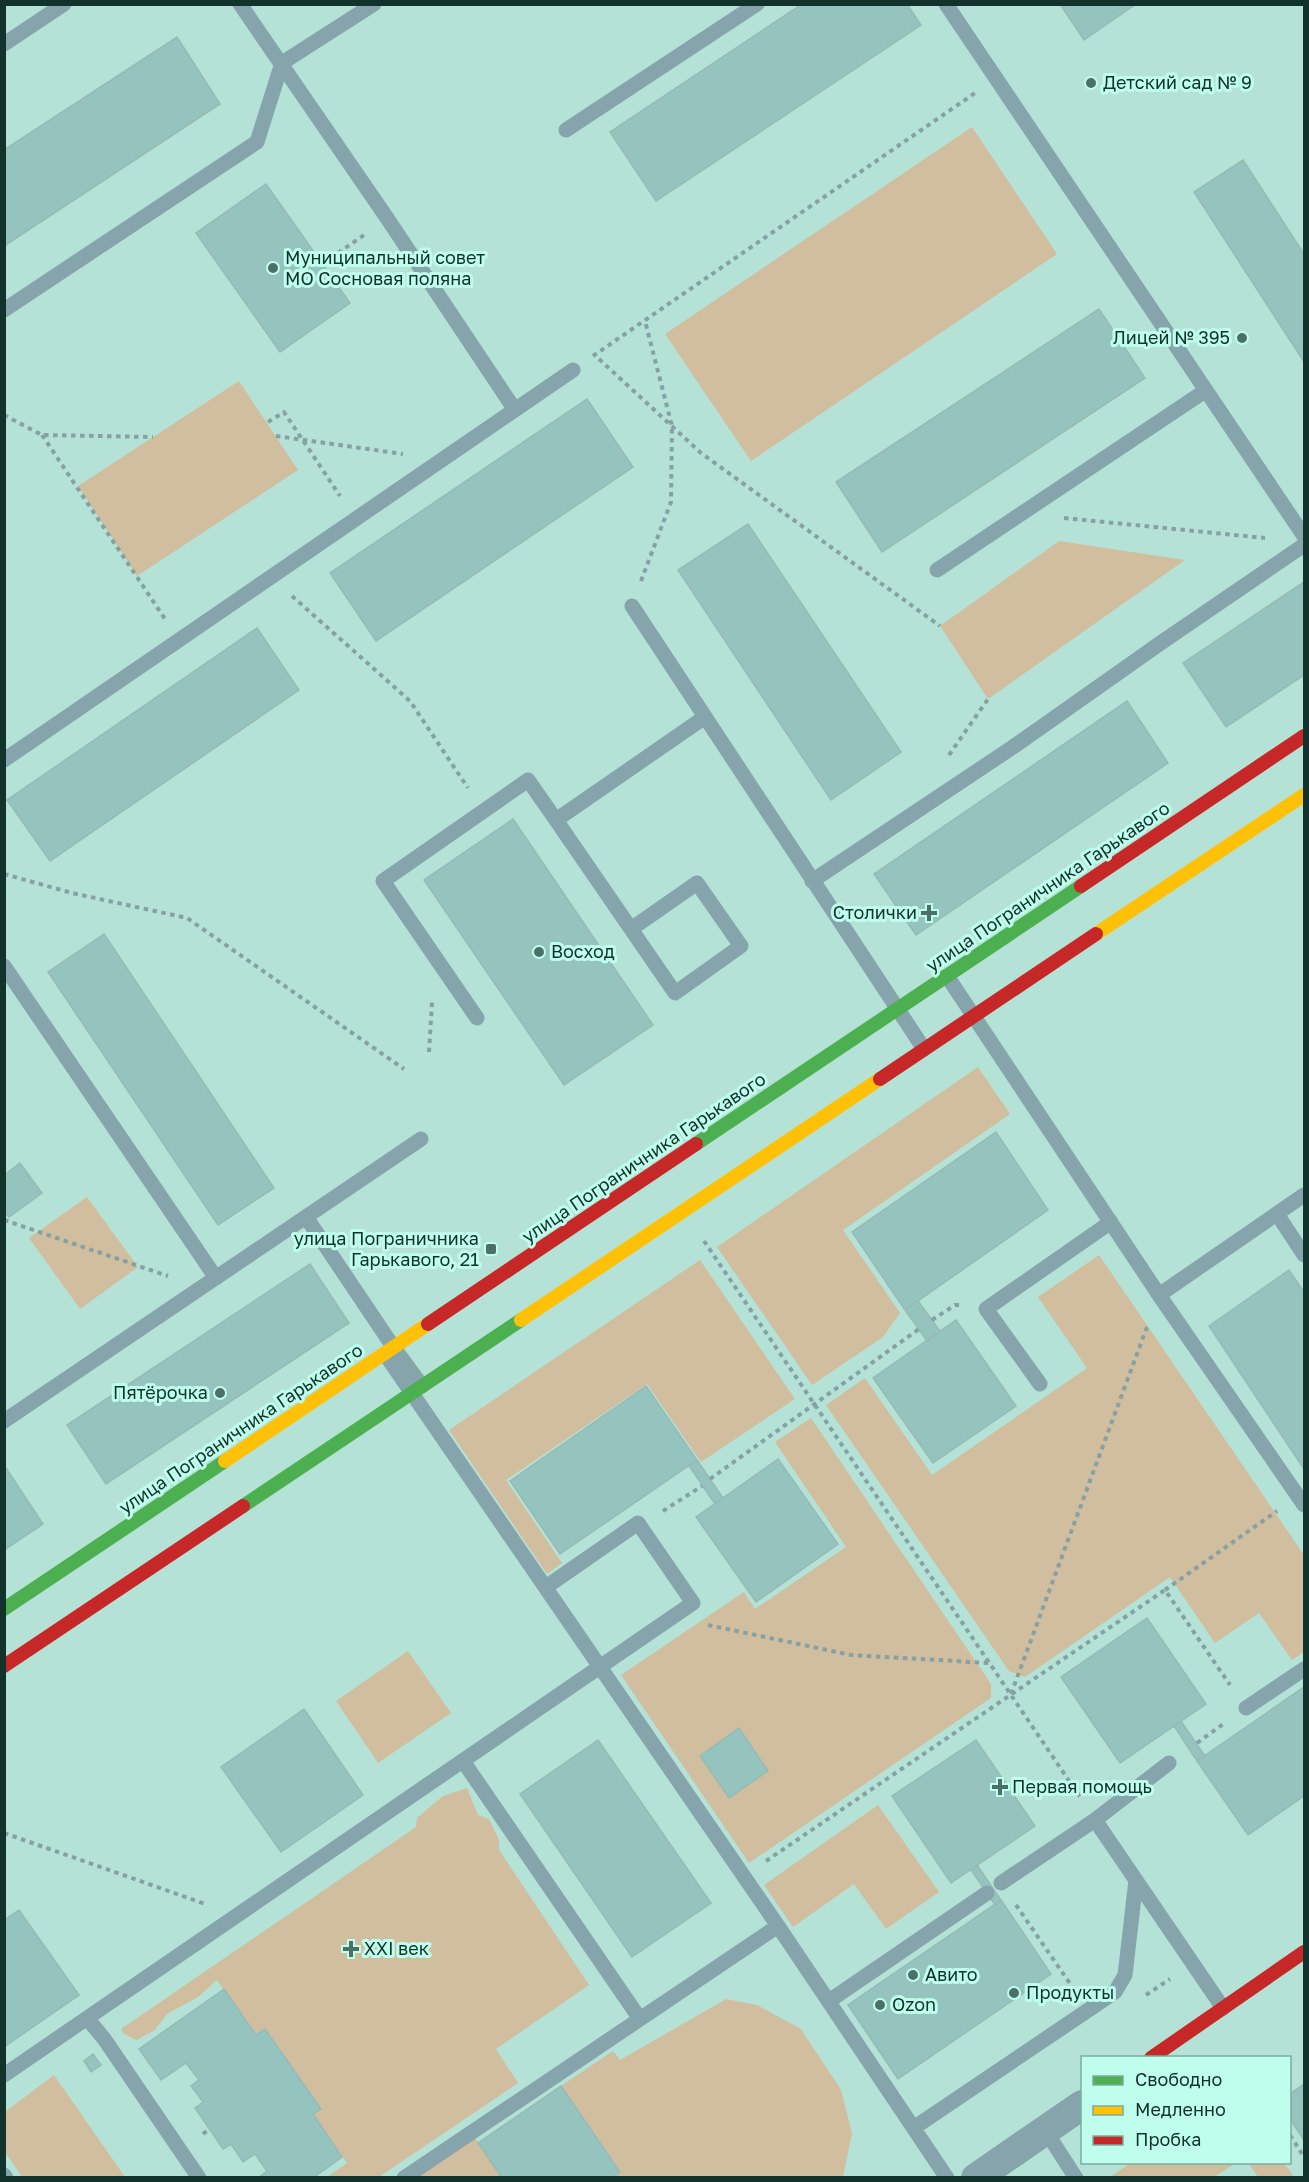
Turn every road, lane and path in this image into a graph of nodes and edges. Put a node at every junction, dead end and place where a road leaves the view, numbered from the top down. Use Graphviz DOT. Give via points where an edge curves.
graph roads {
  1 [pos="64,4"];
  2 [pos="240,4"];
  3 [pos="374,4"];
  4 [pos="757,4"];
  5 [pos="946,4"];
  6 [pos="4,44"];
  7 [pos="282,63"];
  8 [pos="995,79"];
  9 [pos="566,130"];
  10 [pos="387,219"];
  11 [pos="338,253"];
  12 [pos="4,310"];
  13 [pos="645,321"];
  14 [pos="595,355"];
  15 [pos="573,370"];
  16 [pos="1205,391"];
  17 [pos="515,410"];
  18 [pos="4,415"];
  19 [pos="268,422"];
  20 [pos="672,426"];
  21 [pos="42,435"];
  22 [pos="276,436"];
  23 [pos="153,437"];
  24 [pos="303,441"];
  25 [pos="443,459"];
  26 [pos="1021,514"];
  27 [pos="356,519"];
  28 [pos="1305,536"];
  29 [pos="1269,538"];
  30 [pos="1305,545"];
  31 [pos="937,570"];
  32 [pos="271,577"];
  33 [pos="632,606"];
  34 [pos="940,626"];
  35 [pos="179,641"];
  36 [pos="705,717"];
  37 [pos="1305,736"];
  38 [pos="4,760"];
  39 [pos="1305,795"];
  40 [pos="483,812"];
  41 [pos="556,820"];
  42 [pos="4,874"];
  43 [pos="812,881"];
  44 [pos="631,929"];
  45 [pos="4,966"];
  46 [pos="947,976"];
  47 [pos="897,1010"];
  48 [pos="974,1016"];
  49 [pos="477,1018"];
  50 [pos="924,1049"];
  51 [pos="404,1069"];
  52 [pos="421,1139"];
  53 [pos="1305,1195"];
  54 [pos="1277,1214"];
  55 [pos="306,1217"];
  56 [pos="4,1220"];
  57 [pos="1110,1222"];
  58 [pos="699,1233"];
  59 [pos="1305,1255"];
  60 [pos="209,1283"];
  61 [pos="1159,1295"];
  62 [pos="919,1329"];
  63 [pos="390,1351"];
  64 [pos="1040,1384"];
  65 [pos="418,1389"];
  66 [pos="815,1405"];
  67 [pos="4,1421"];
  68 [pos="710,1479"];
  69 [pos="702,1486"];
  70 [pos="1301,1501"];
  71 [pos="638,1523"];
  72 [pos="546,1587"];
  73 [pos="1165,1590"];
  74 [pos="4,1609"];
  75 [pos="672,1617"];
  76 [pos="989,1663"];
  77 [pos="4,1666"];
  78 [pos="600,1666"];
  79 [pos="1305,1669"];
  80 [pos="1011,1695"];
  81 [pos="1246,1708"];
  82 [pos="1197,1743"];
  83 [pos="463,1761"];
  84 [pos="1169,1763"];
  85 [pos="1095,1820"];
  86 [pos="4,1833"];
  87 [pos="744,1876"];
  88 [pos="1136,1880"];
  89 [pos="1001,1883"];
  90 [pos="987,1893"];
  91 [pos="237,1915"];
  92 [pos="778,1926"];
  93 [pos="1305,1952"];
  94 [pos="1178,1974"];
  95 [pos="1144,1997"];
  96 [pos="829,2001"];
  97 [pos="1223,2008"];
  98 [pos="1089,2010"];
  99 [pos="87,2018"];
  100 [pos="640,2019"];
  101 [pos="1154,2056"];
  102 [pos="4,2075"];
  103 [pos="1081,2105"];
  104 [pos="915,2127"];
  105 [pos="1045,2130"];
  106 [pos="1291,2136"];
  107 [pos="1305,2157"];
  108 [pos="199,2178"];
  109 [pos="404,2178"];
  110 [pos="947,2178"];
  111 [pos="976,2178"];
  112 [pos="1076,2178"];
  1 -- 6 [label="lane"];
  2 -- 7 [label="lane"];
  3 -- 7 [label="lane"];
  4 -- 9 [label="lane"];
  5 -- 8 [label="lane"];
  7 -- 10 [label="lane"];
  7 -- 12 [label="lane" via="257,142"];
  8 -- 13 [label="path"];
  8 -- 16 [label="lane"];
  10 -- 11 [label="path"];
  10 -- 17 [label="lane"];
  13 -- 14 [label="path"];
  13 -- 20 [label="path"];
  14 -- 15 [label="path"];
  14 -- 20 [label="path"];
  15 -- 17 [label="lane"];
  16 -- 26 [label="lane"];
  16 -- 28 [label="lane"];
  17 -- 25 [label="lane"];
  18 -- 21 [label="path"];
  19 -- 24 [label="path" via="284,412"];
  20 -- 33 [label="path" via="671,502"];
  20 -- 34 [label="path" via="701,453"];
  21 -- 23 [label="path"];
  21 -- 35 [label="path"];
  22 -- 24 [label="path"];
  24 -- 25 [label="path"];
  24 -- 27 [label="path"];
  25 -- 27 [label="lane"];
  26 -- 29 [label="path"];
  26 -- 31 [label="lane"];
  27 -- 32 [label="lane"];
  30 -- 43 [label="lane"];
  32 -- 35 [label="lane"];
  32 -- 40 [label="path" via="410,701"];
  33 -- 36 [label="lane"];
  35 -- 38 [label="lane"];
  36 -- 41 [label="lane"];
  36 -- 43 [label="lane"];
  37 -- 46 [label="street, улица Пограничника Гарькавого"];
  39 -- 48 [label="street"];
  40 -- 41 [label="lane" via="528,780"];
  40 -- 49 [label="lane" via="383,881"];
  41 -- 44 [label="lane"];
  42 -- 51 [label="path" via="187,918"];
  43 -- 47 [label="lane"];
  44 -- 44 [label="lane" via="675,993 741,946 697,883"];
  45 -- 60 [label="lane"];
  46 -- 47 [label="street, улица Пограничника Гарькавого"];
  46 -- 48 [label="lane"];
  47 -- 50 [label="lane"];
  47 -- 63 [label="street, улица Пограничника Гарькавого"];
  48 -- 50 [label="street"];
  48 -- 57 [label="lane"];
  50 -- 65 [label="street"];
  52 -- 55 [label="lane"];
  53 -- 54 [label="lane"];
  54 -- 59 [label="lane"];
  54 -- 61 [label="lane"];
  55 -- 60 [label="lane"];
  55 -- 63 [label="lane"];
  56 -- 60 [label="path" via="138,1267"];
  57 -- 61 [label="lane"];
  57 -- 64 [label="lane" via="986,1309"];
  58 -- 66 [label="path"];
  60 -- 67 [label="lane"];
  61 -- 70 [label="lane"];
  61 -- 80 [label="path"];
  62 -- 66 [label="path"];
  63 -- 65 [label="lane"];
  63 -- 74 [label="street, улица Пограничника Гарькавого"];
  65 -- 72 [label="lane"];
  65 -- 77 [label="street"];
  66 -- 68 [label="path"];
  66 -- 76 [label="path"];
  69 -- 71 [label="path"];
  70 -- 73 [label="path"];
  71 -- 72 [label="lane"];
  71 -- 75 [label="lane" via="693,1603"];
  72 -- 78 [label="lane"];
  73 -- 80 [label="path"];
  73 -- 81 [label="path"];
  75 -- 76 [label="path" via="851,1655"];
  75 -- 78 [label="lane"];
  76 -- 80 [label="path"];
  78 -- 83 [label="lane"];
  78 -- 87 [label="lane"];
  79 -- 81 [label="lane"];
  80 -- 85 [label="path"];
  80 -- 87 [label="path"];
  81 -- 82 [label="path"];
  83 -- 91 [label="lane"];
  83 -- 100 [label="lane"];
  84 -- 85 [label="lane"];
  85 -- 88 [label="lane"];
  85 -- 89 [label="lane"];
  86 -- 91 [label="path"];
  87 -- 92 [label="lane"];
  88 -- 97 [label="lane"];
  88 -- 98 [label="lane" via="1125,1975 1115,1992"];
  89 -- 98 [label="path"];
  90 -- 96 [label="lane"];
  91 -- 99 [label="lane"];
  92 -- 96 [label="lane"];
  92 -- 100 [label="lane"];
  93 -- 97 [label="street"];
  94 -- 95 [label="path"];
  96 -- 104 [label="lane"];
  97 -- 101 [label="street"];
  98 -- 104 [label="lane"];
  99 -- 102 [label="lane"];
  99 -- 108 [label="lane"];
  100 -- 109 [label="lane"];
  103 -- 105 [label="street"];
  104 -- 110 [label="lane"];
  105 -- 111 [label="street"];
  105 -- 112 [label="lane"];
  106 -- 107 [label="path"];
}
